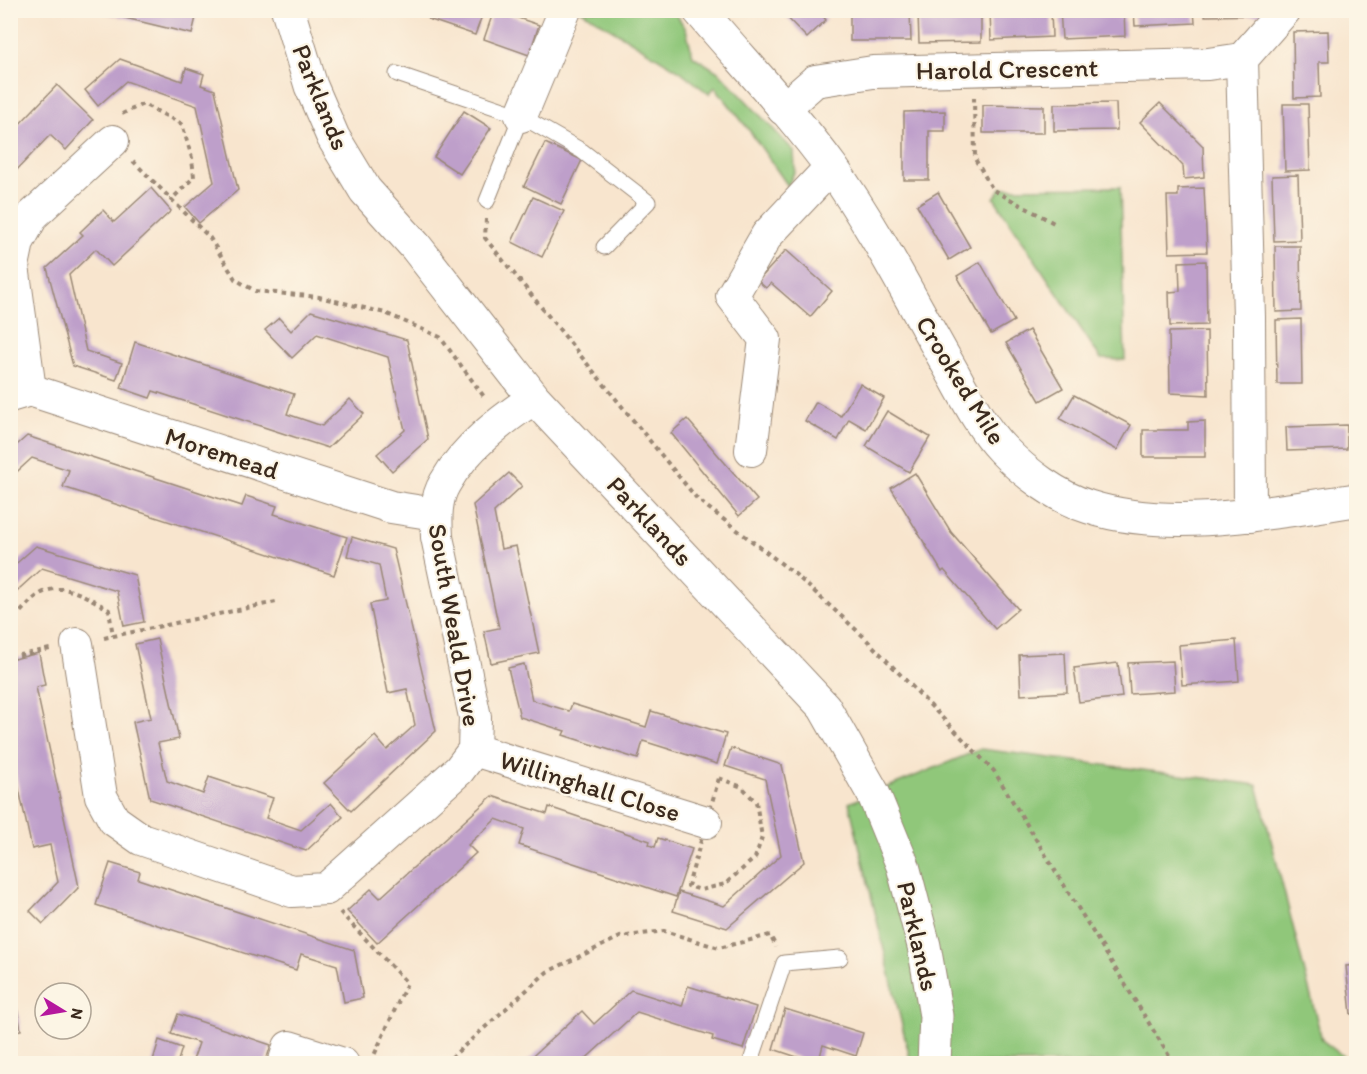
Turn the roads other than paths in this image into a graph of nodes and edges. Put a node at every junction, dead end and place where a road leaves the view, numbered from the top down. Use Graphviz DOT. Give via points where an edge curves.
graph roads {
  1 [pos="288,10"];
  2 [pos="565,10"];
  3 [pos="699,10"];
  4 [pos="1285,10"];
  5 [pos="1242,59"];
  6 [pos="397,74"];
  7 [pos="783,109"];
  8 [pos="520,116"];
  9 [pos="113,141"];
  10 [pos="831,167"];
  11 [pos="487,201"];
  12 [pos="604,247"];
  13 [pos="20,393"];
  14 [pos="534,398"];
  15 [pos="751,450"];
  16 [pos="1356,500"];
  17 [pos="435,514"];
  18 [pos="1250,516"];
  19 [pos="77,644"];
  20 [pos="474,750"];
  21 [pos="706,822"];
  22 [pos="840,958"];
  23 [pos="284,1064"];
  24 [pos="343,1064"];
  25 [pos="750,1064"];
  26 [pos="934,1064"];
  1 -- 14 [label="street, Parklands" via="324,117 365,189 416,247"];
  2 -- 8 [label="street"];
  3 -- 7 [label="street, Crooked Mile"];
  4 -- 5 [label="street"];
  5 -- 7 [label="street, Harold Crescent" via="1208,64 873,72 815,81"];
  5 -- 18 [label="street"];
  6 -- 8 [label="lane"];
  7 -- 10 [label="street, Crooked Mile"];
  8 -- 11 [label="lane"];
  8 -- 12 [label="lane" via="582,151 648,202"];
  9 -- 13 [label="street" via="33,215 18,243 13,266"];
  10 -- 15 [label="street" via="767,235 732,296 765,339"];
  10 -- 18 [label="street, Crooked Mile" via="874,231 978,417 1002,449 1028,471 1052,490 1088,507 1196,520"];
  13 -- 17 [label="street, Moremead" via="391,507"];
  14 -- 17 [label="street, South Weald Drive" via="501,421 467,454 444,484"];
  14 -- 26 [label="street, Parklands" via="824,707 874,795 903,866 924,946 936,1016"];
  16 -- 18 [label="street, Crooked Mile"];
  17 -- 20 [label="street, South Weald Drive" via="475,717"];
  19 -- 20 [label="street, South Weald Drive" via="101,796 114,820 141,839 292,891 326,888 459,770"];
  20 -- 21 [label="street, Willinghall Close"];
  22 -- 25 [label="lane" via="784,963"];
  23 -- 24 [label="street" via="290,1047"];
}
